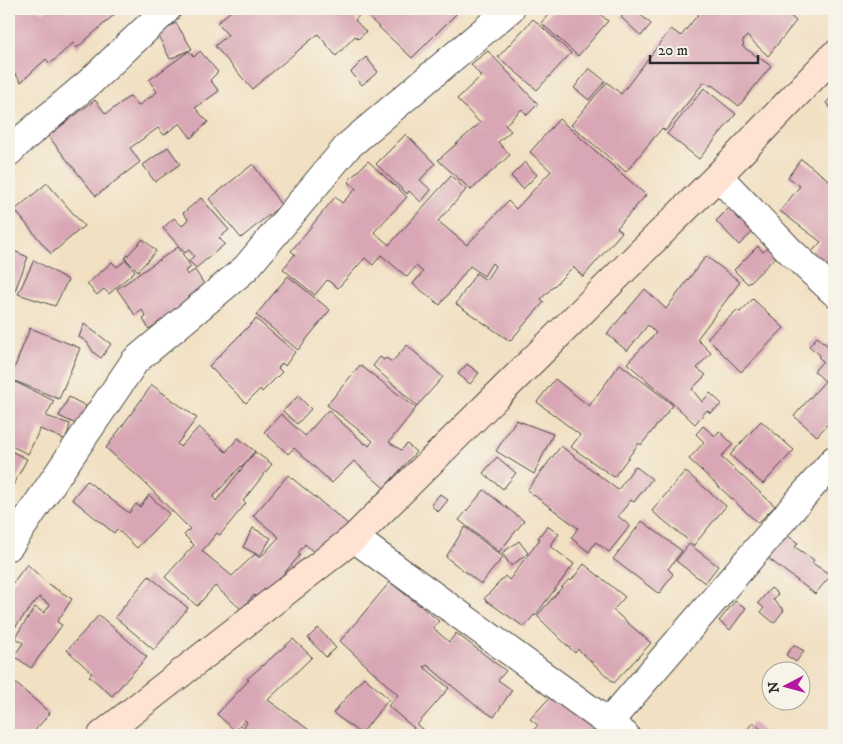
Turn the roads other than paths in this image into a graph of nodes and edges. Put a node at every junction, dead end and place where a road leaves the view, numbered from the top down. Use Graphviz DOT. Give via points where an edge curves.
graph roads {
  1 [pos="167,9"];
  2 [pos="510,9"];
  3 [pos="834,55"];
  4 [pos="9,152"];
  5 [pos="718,176"];
  6 [pos="834,292"];
  7 [pos="834,460"];
  8 [pos="354,538"];
  9 [pos="9,546"];
  10 [pos="616,729"];
  11 [pos="102,735"];
  1 -- 4 [label="street"];
  2 -- 9 [label="street" via="348,146 246,268 135,361"];
  3 -- 5 [label="main road"];
  5 -- 6 [label="street"];
  5 -- 8 [label="main road"];
  7 -- 10 [label="street"];
  8 -- 10 [label="street"];
  8 -- 11 [label="main road"];
}
